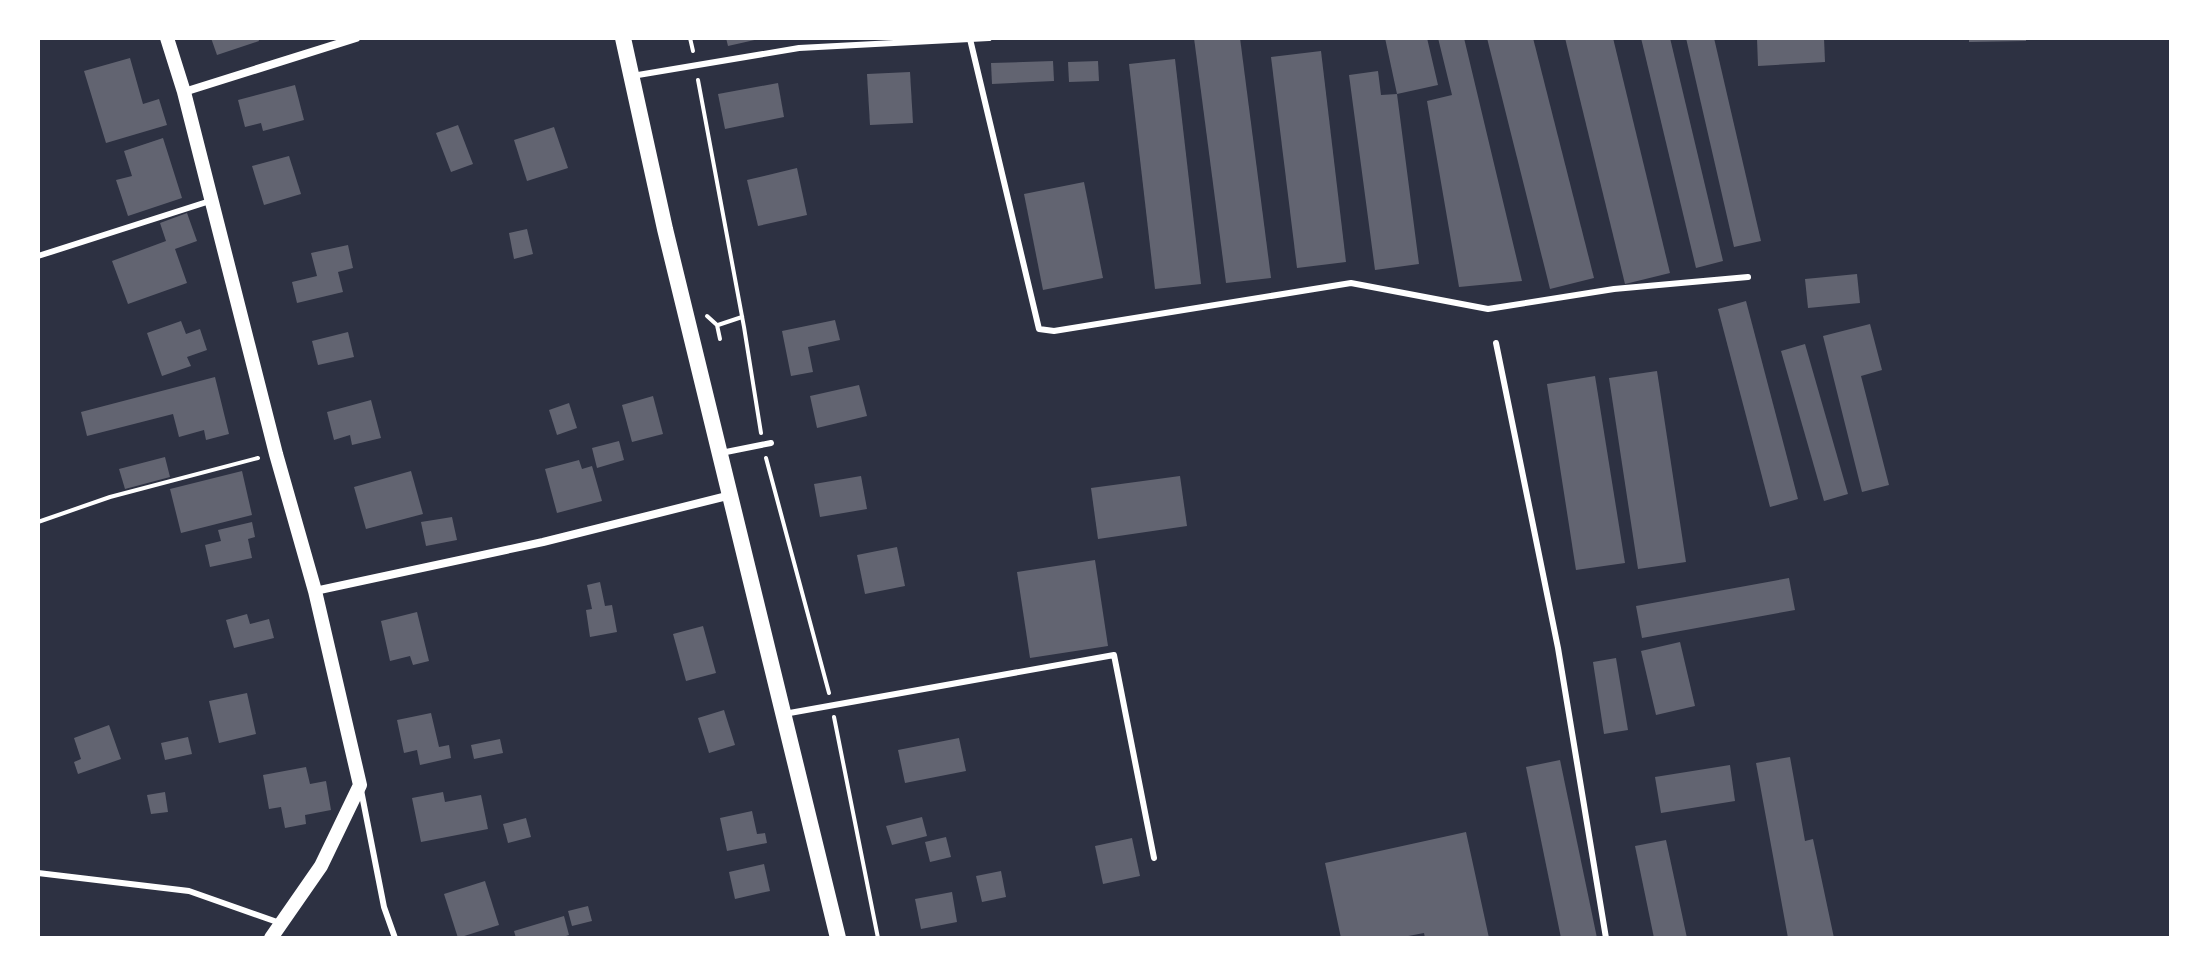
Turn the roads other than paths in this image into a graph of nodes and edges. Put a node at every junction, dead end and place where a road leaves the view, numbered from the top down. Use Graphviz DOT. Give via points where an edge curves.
graph roads {
  1 [pos="167,38"];
  2 [pos="356,38"];
  3 [pos="623,38"];
  4 [pos="989,38"];
  5 [pos="970,39"];
  6 [pos="632,76"];
  7 [pos="184,92"];
  8 [pos="211,200"];
  9 [pos="38,256"];
  10 [pos="1748,277"];
  11 [pos="1496,343"];
  12 [pos="767,444"];
  13 [pos="721,453"];
  14 [pos="731,495"];
  15 [pos="315,591"];
  16 [pos="784,714"];
  17 [pos="360,785"];
  18 [pos="1154,858"];
  19 [pos="38,873"];
  20 [pos="281,924"];
  21 [pos="271,938"];
  22 [pos="395,938"];
  23 [pos="838,938"];
  24 [pos="1606,938"];
  1 -- 7 [label="street"];
  2 -- 7 [label="street"];
  3 -- 6 [label="main road"];
  4 -- 5 [label="lane"];
  5 -- 6 [label="lane" via="799,48"];
  5 -- 10 [label="lane" via="1039,329 1054,331 1351,283 1488,309 1614,289"];
  6 -- 13 [label="main road"];
  7 -- 8 [label="street"];
  8 -- 9 [label="lane"];
  8 -- 15 [label="street"];
  11 -- 24 [label="lane" via="1558,648"];
  12 -- 13 [label="lane"];
  13 -- 14 [label="main road"];
  14 -- 15 [label="street"];
  14 -- 16 [label="main road"];
  15 -- 17 [label="street"];
  16 -- 18 [label="lane" via="1114,655"];
  16 -- 23 [label="main road"];
  17 -- 20 [label="street" via="321,866"];
  17 -- 22 [label="lane"];
  19 -- 20 [label="lane" via="189,891"];
  20 -- 21 [label="street"];
}
